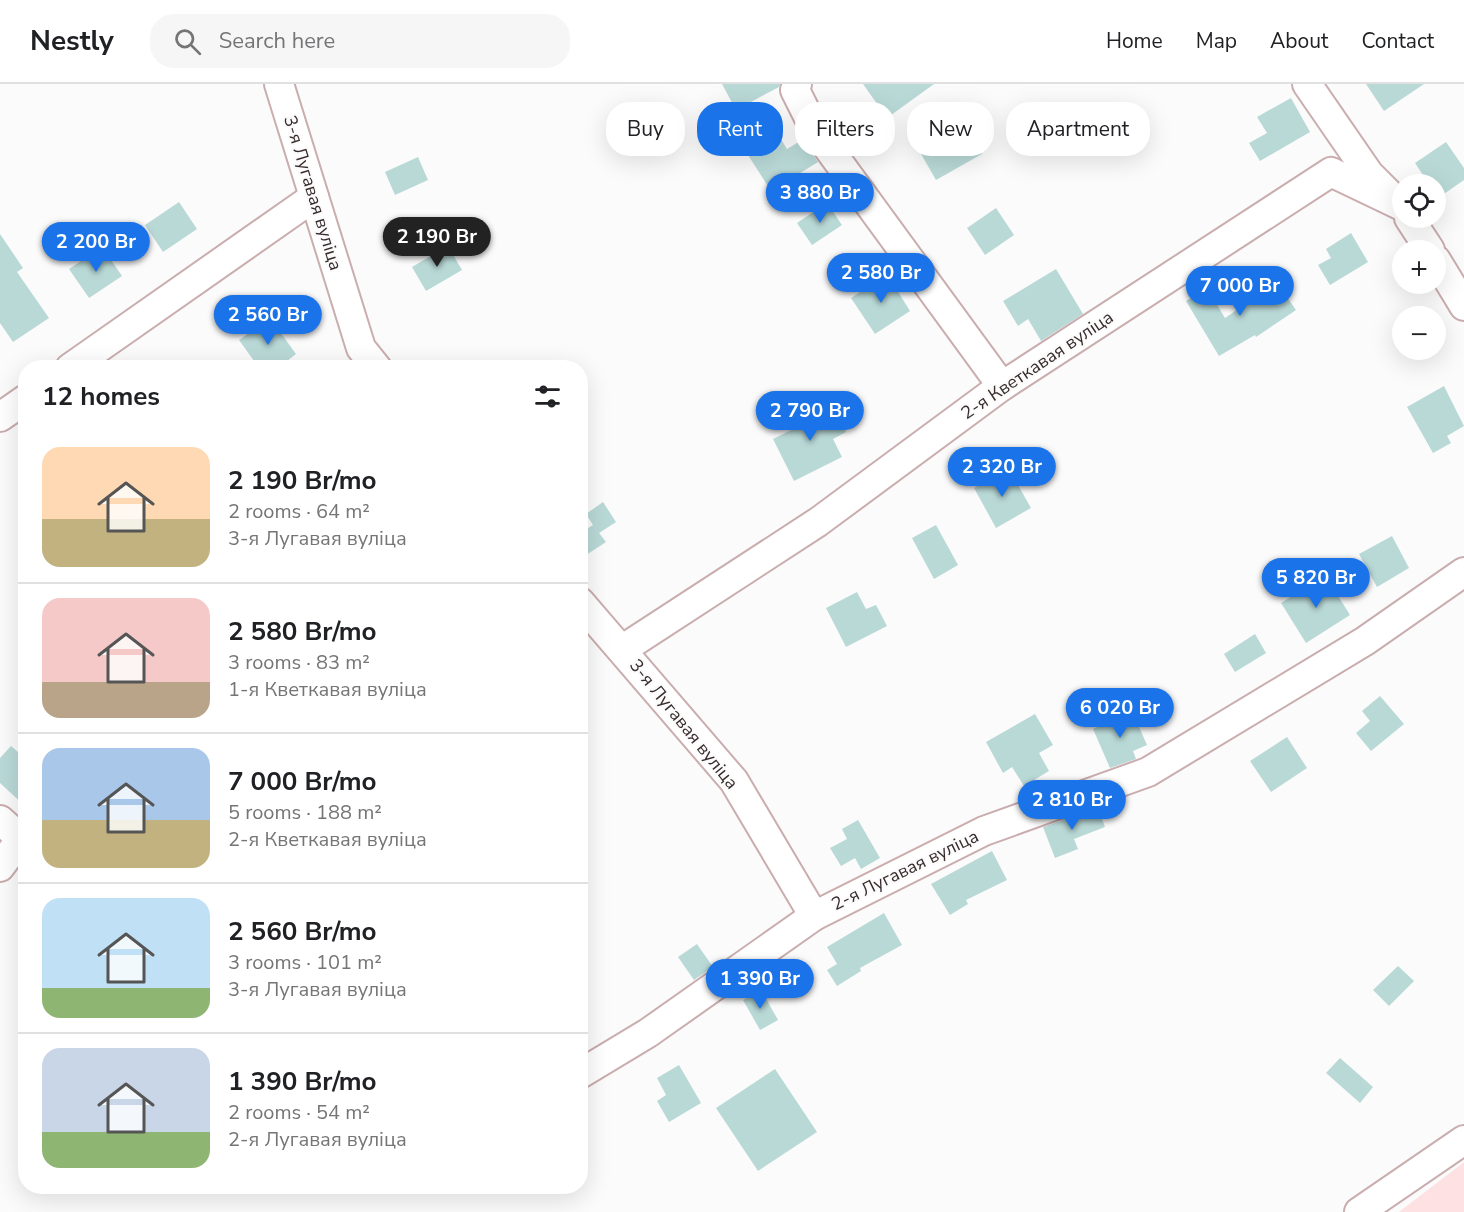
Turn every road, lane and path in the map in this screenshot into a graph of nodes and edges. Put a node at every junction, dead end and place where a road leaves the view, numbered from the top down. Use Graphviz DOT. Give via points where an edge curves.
graph roads {
  1 [pos="279,84"];
  2 [pos="797,84"];
  3 [pos="1307,84"];
  4 [pos="1392,196"];
  5 [pos="314,197"];
  6 [pos="1392,201"];
  7 [pos="1446,276"];
  8 [pos="1464,306"];
  9 [pos="81,360"];
  10 [pos="371,360"];
  11 [pos="1002,386"];
  12 [pos="18,405"];
  13 [pos="0,417"];
  14 [pos="1464,572"];
  15 [pos="588,611"];
  16 [pos="623,649"];
  17 [pos="18,832"];
  18 [pos="0,867"];
  19 [pos="813,916"];
  20 [pos="588,1069"];
  21 [pos="1464,1140"];
  22 [pos="1359,1212"];
  1 -- 5 [label="street, 3-я Лугавая вуліца"];
  2 -- 11 [label="street" via="795,90 815,130"];
  3 -- 4 [label="street" via="1369,174"];
  5 -- 9 [label="street"];
  5 -- 10 [label="street, 3-я Лугавая вуліца" via="361,348"];
  6 -- 11 [label="street, 2-я Кветкавая вуліца" via="1330,172"];
  7 -- 8 [label="street"];
  11 -- 16 [label="street, 2-я Кветкавая вуліца" via="818,522"];
  12 -- 13 [label="street"];
  14 -- 19 [label="street, 2-я Лугавая вуліца" via="1365,641 1148,772 984,831"];
  15 -- 16 [label="street, 3-я Лугавая вуліца"];
  16 -- 19 [label="street, 3-я Лугавая вуліца" via="734,781"];
  17 -- 18 [label="street"];
  19 -- 20 [label="street, 2-я Лугавая вуліца" via="648,1033"];
  21 -- 22 [label="street"];
}
